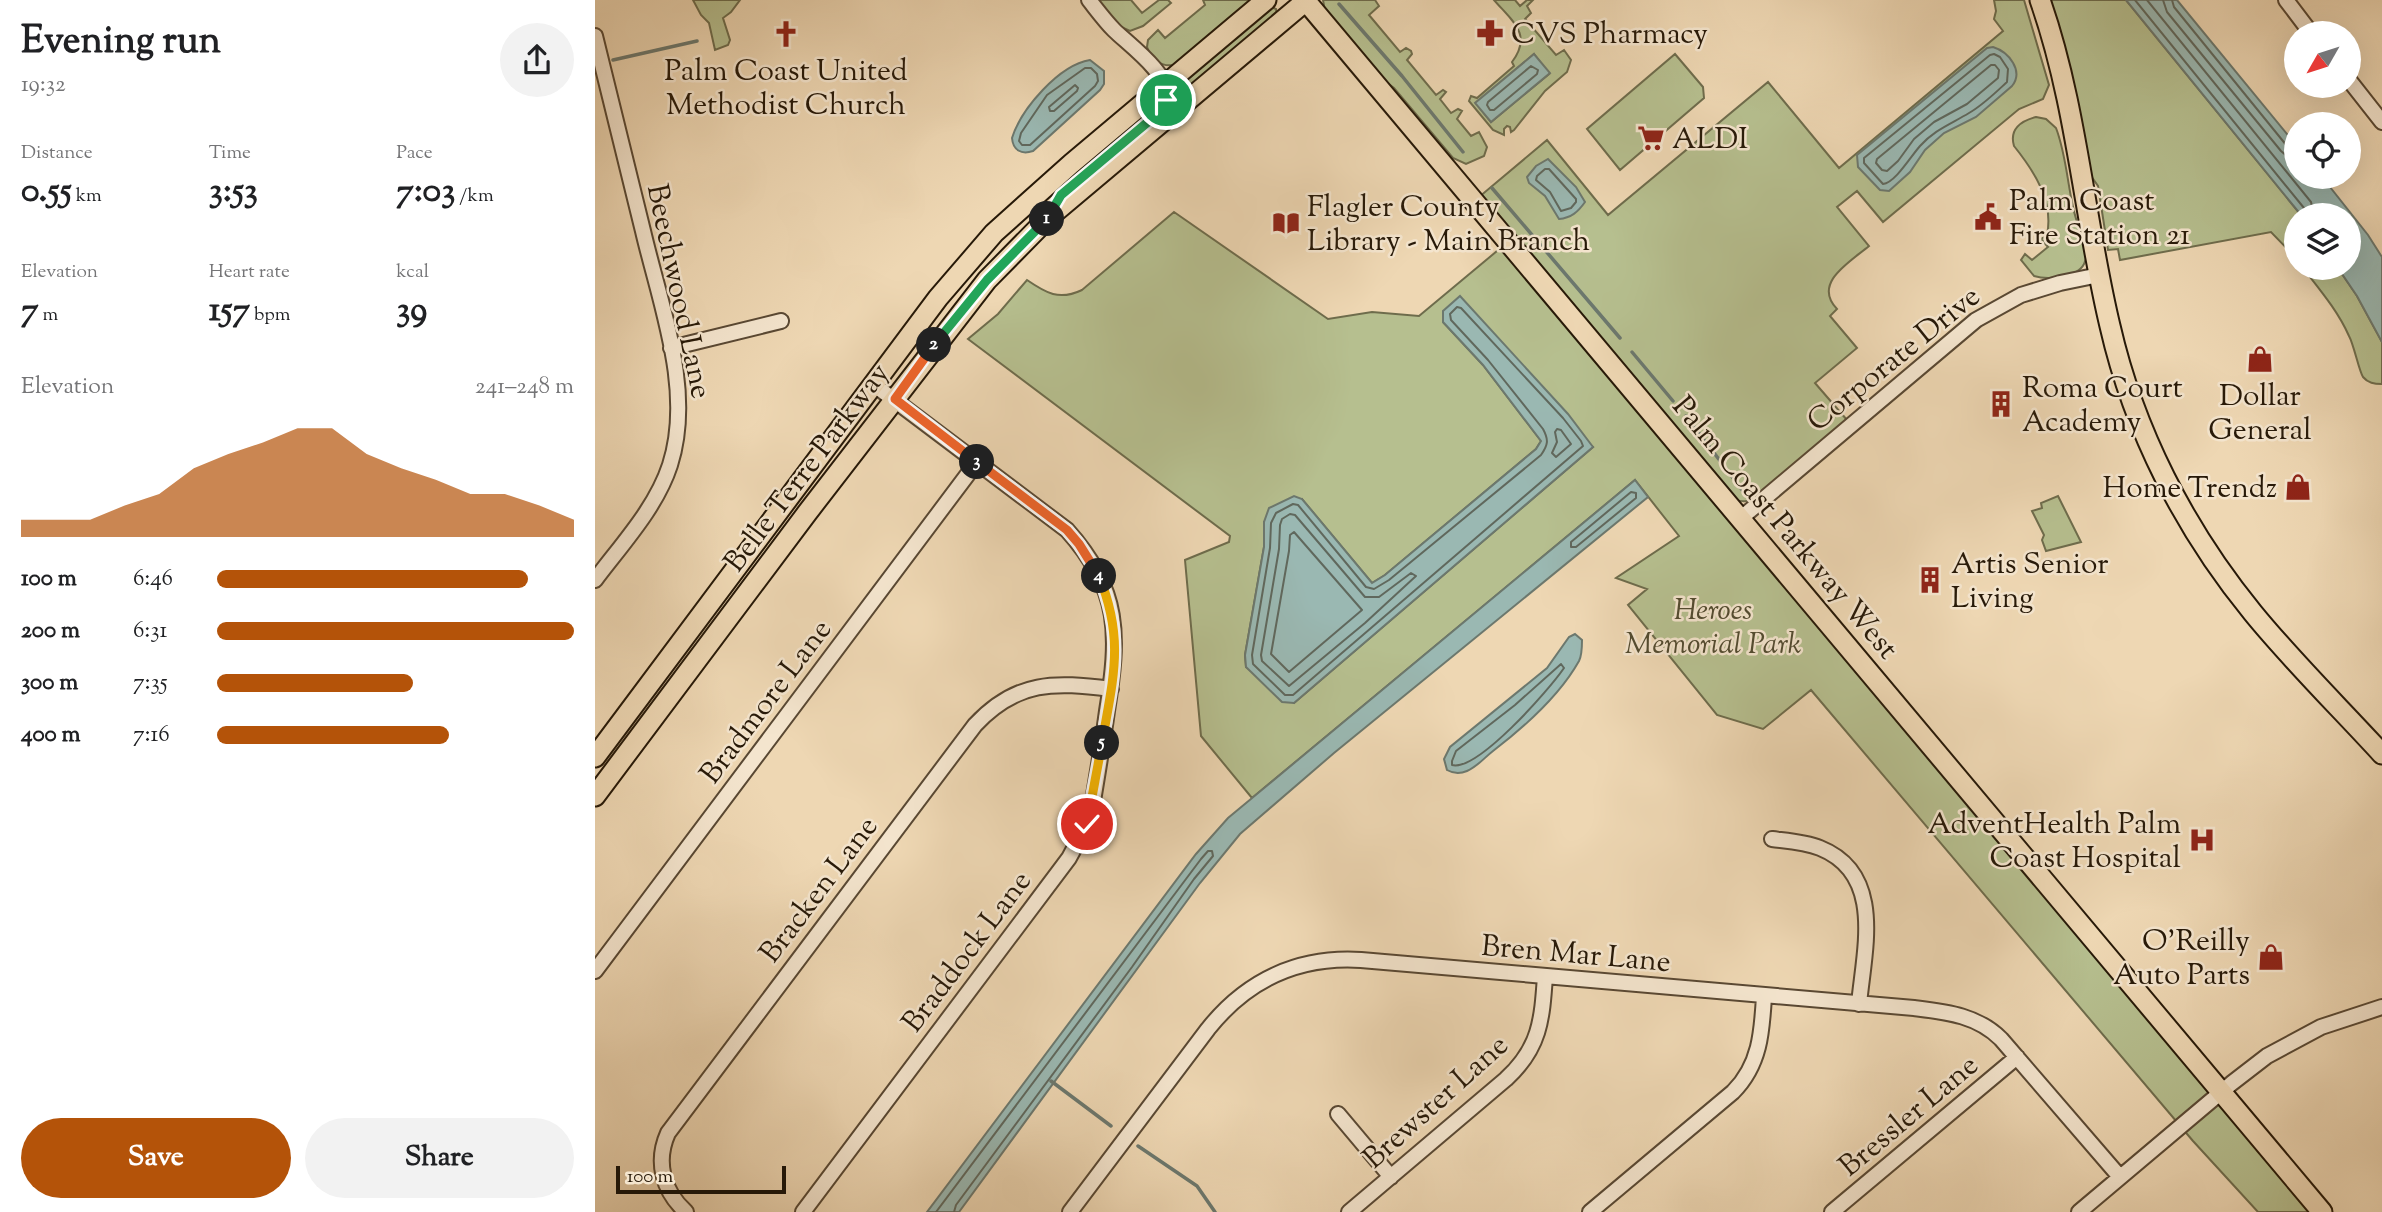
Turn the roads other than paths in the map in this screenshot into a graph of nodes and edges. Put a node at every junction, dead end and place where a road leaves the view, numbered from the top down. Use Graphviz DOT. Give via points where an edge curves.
graph roads {
  1 [pos="1089,0"];
  2 [pos="1266,0"];
  3 [pos="1306,0"];
  4 [pos="2040,0"];
  5 [pos="2286,0"];
  6 [pos="2302,21"];
  7 [pos="595,36"];
  8 [pos="1165,85"];
  9 [pos="2361,95"];
  10 [pos="2382,122"];
  11 [pos="1049,217"];
  12 [pos="2099,275"];
  13 [pos="781,321"];
  14 [pos="671,348"];
  15 [pos="873,384"];
  16 [pos="895,399"];
  17 [pos="977,462"];
  18 [pos="1739,519"];
  19 [pos="595,580"];
  20 [pos="1111,689"];
  21 [pos="2382,754"];
  22 [pos="595,757"];
  23 [pos="595,796"];
  24 [pos="1772,839"];
  25 [pos="595,971"];
  26 [pos="1545,976"];
  27 [pos="1764,996"];
  28 [pos="1859,1004"];
  29 [pos="2382,1007"];
  30 [pos="2017,1057"];
  31 [pos="2221,1091"];
  32 [pos="1338,1114"];
  33 [pos="1391,1177"];
  34 [pos="2120,1177"];
  35 [pos="687,1212"];
  36 [pos="803,1212"];
  37 [pos="1070,1212"];
  38 [pos="1349,1212"];
  39 [pos="1590,1212"];
  40 [pos="1832,1212"];
  41 [pos="2079,1212"];
  42 [pos="2322,1212"];
  1 -- 8 [label="street"];
  2 -- 8 [label="main road, Belle Terre Parkway"];
  3 -- 11 [label="main road, Belle Terre Parkway"];
  3 -- 18 [label="main road, Palm Coast Parkway West"];
  4 -- 12 [label="main road" via="2063,81"];
  5 -- 6 [label="street"];
  7 -- 14 [label="street, Beechwood Lane"];
  8 -- 11 [label="street" via="1168,93 1161,111 1061,195"];
  8 -- 15 [label="main road, Belle Terre Parkway" via="994,233"];
  9 -- 10 [label="street"];
  11 -- 16 [label="main road, Belle Terre Parkway" via="978,290"];
  12 -- 18 [label="street, Corporate Drive" via="2021,295 1976,320"];
  12 -- 21 [label="main road" via="2133,404 2193,529 2253,614"];
  13 -- 14 [label="street"];
  14 -- 19 [label="street, Beechwood Lane" via="680,404 670,463 655,498"];
  15 -- 16 [label="street, Braddock Lane"];
  15 -- 22 [label="main road, Belle Terre Parkway"];
  16 -- 17 [label="street, Braddock Lane"];
  16 -- 23 [label="main road, Belle Terre Parkway"];
  17 -- 20 [label="street, Braddock Lane" via="1051,516 1090,560 1110,606 1115,635"];
  17 -- 25 [label="street, Bradmore Lane"];
  18 -- 31 [label="main road, Palm Coast Parkway West"];
  20 -- 35 [label="street, Bracken Lane" via="1039,686 1001,701 975,725 669,1133 662,1151 663,1173 669,1192"];
  20 -- 36 [label="street, Braddock Lane" via="1093,801 1069,858"];
  24 -- 28 [label="street" via="1825,850 1846,865 1857,881 1867,918"];
  26 -- 27 [label="street, Bren Mar Lane"];
  26 -- 33 [label="street, Brewster Lane" via="1539,1028 1526,1059"];
  26 -- 37 [label="street, Bren Mar Lane" via="1339,959 1311,962 1272,975 1216,1018"];
  27 -- 28 [label="street, Bren Mar Lane"];
  27 -- 39 [label="street" via="1759,1048 1743,1081"];
  28 -- 30 [label="street, Bren Mar Lane" via="1960,1015 1991,1029"];
  29 -- 31 [label="street" via="2300,1037"];
  30 -- 34 [label="street, Bren Mar Lane"];
  30 -- 40 [label="street, Bressler Lane"];
  31 -- 34 [label="street"];
  31 -- 42 [label="main road, Palm Coast Parkway West"];
  32 -- 33 [label="street"];
  33 -- 38 [label="street, Brewster Lane"];
  34 -- 41 [label="street"];
}
